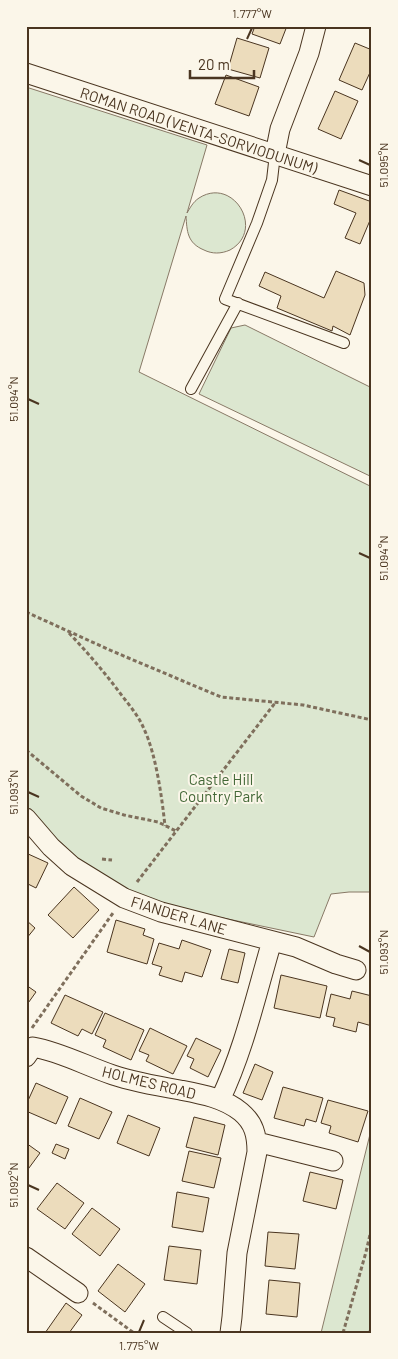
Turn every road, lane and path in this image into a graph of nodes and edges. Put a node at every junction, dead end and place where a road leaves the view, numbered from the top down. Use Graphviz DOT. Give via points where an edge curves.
graph roads {
  1 [pos="316,26"];
  2 [pos="26,74"];
  3 [pos="275,154"];
  4 [pos="372,186"];
  5 [pos="238,303"];
  6 [pos="344,343"];
  7 [pos="191,389"];
  8 [pos="26,612"];
  9 [pos="66,630"];
  10 [pos="275,702"];
  11 [pos="372,720"];
  12 [pos="26,750"];
  13 [pos="26,818"];
  14 [pos="165,826"];
  15 [pos="176,831"];
  16 [pos="124,898"];
  17 [pos="272,941"];
  18 [pos="356,970"];
  19 [pos="29,1045"];
  20 [pos="220,1100"];
  21 [pos="257,1142"];
  22 [pos="333,1161"];
  23 [pos="372,1226"];
  24 [pos="26,1257"];
  25 [pos="78,1293"];
  26 [pos="163,1317"];
  27 [pos="134,1333"];
  28 [pos="187,1333"];
  29 [pos="230,1333"];
  30 [pos="343,1333"];
  1 -- 3 [label="street" via="280,129"];
  2 -- 3 [label="street, ROMAN ROAD (VENTA-SORVIODUNUM)"];
  3 -- 4 [label="street, ROMAN ROAD (VENTA-SORVIODUNUM)"];
  3 -- 5 [label="lane" via="272,180 225,299"];
  5 -- 6 [label="lane"];
  5 -- 7 [label="lane"];
  8 -- 9 [label="path"];
  9 -- 10 [label="path" via="221,697"];
  9 -- 14 [label="path" via="115,686 145,729 153,754"];
  10 -- 11 [label="path"];
  10 -- 15 [label="path"];
  12 -- 14 [label="path" via="81,796 101,808"];
  13 -- 16 [label="street, FIANDER LANE" via="72,866"];
  14 -- 15 [label="path"];
  15 -- 16 [label="path"];
  16 -- 17 [label="street, FIANDER LANE" via="161,912"];
  16 -- 19 [label="path"];
  17 -- 18 [label="street, FIANDER LANE"];
  17 -- 20 [label="street" via="239,1053"];
  19 -- 20 [label="street, HOLMES ROAD" via="129,1080"];
  20 -- 21 [label="street, HOLMES ROAD" via="250,1120"];
  21 -- 22 [label="street"];
  21 -- 29 [label="street, HOLMES ROAD" via="236,1253"];
  23 -- 30 [label="path"];
  24 -- 25 [label="street"];
  25 -- 27 [label="path"];
  26 -- 28 [label="lane"];
}
